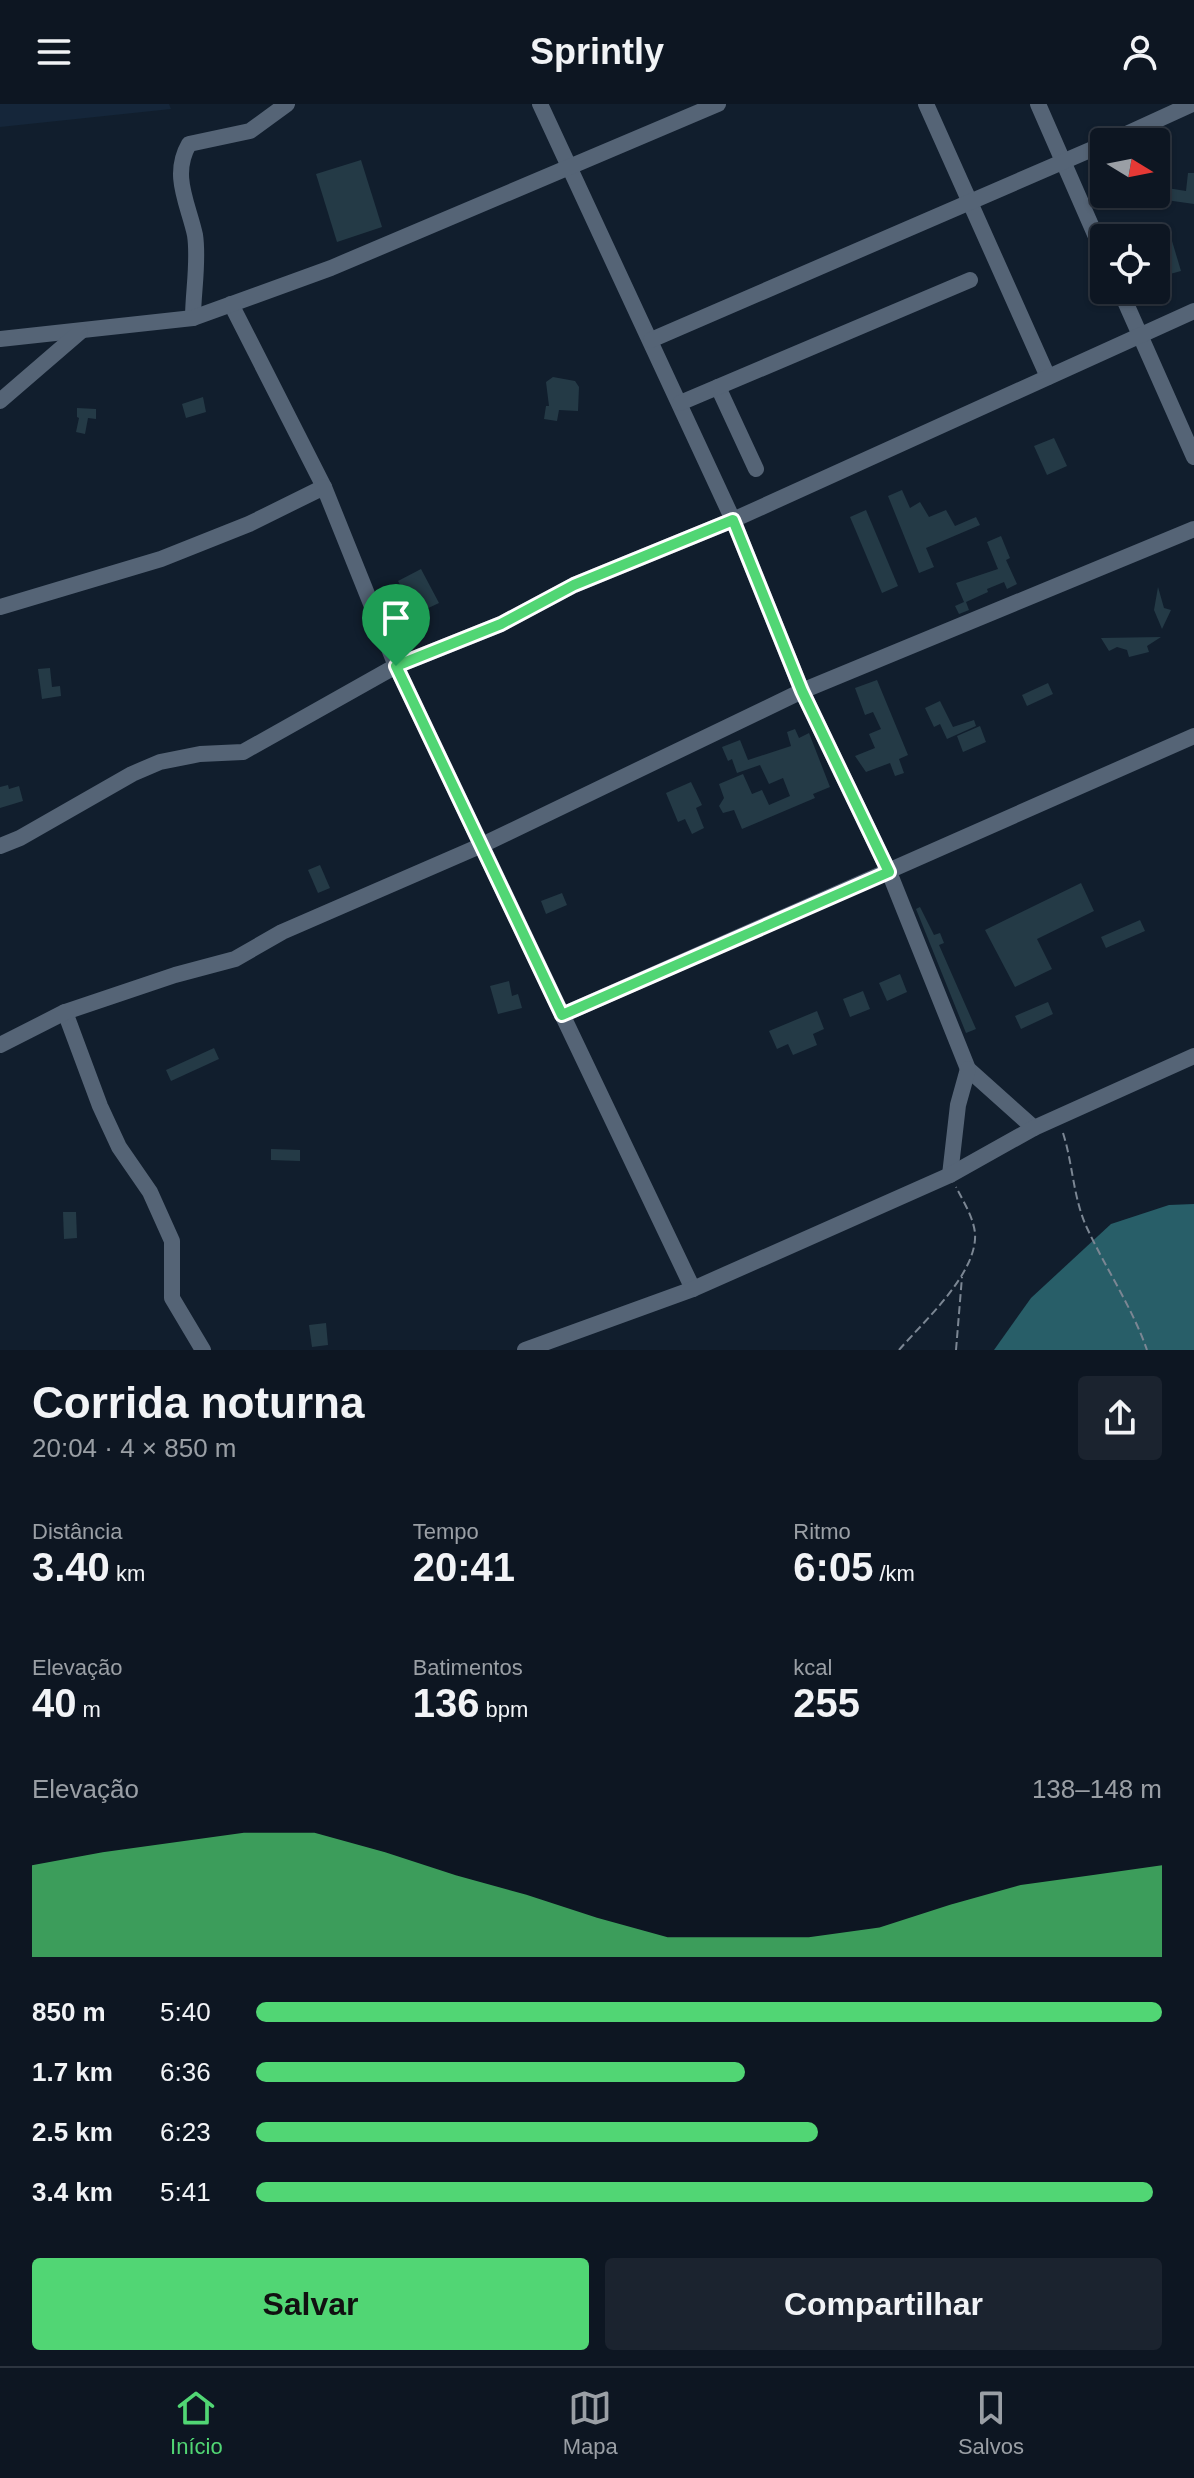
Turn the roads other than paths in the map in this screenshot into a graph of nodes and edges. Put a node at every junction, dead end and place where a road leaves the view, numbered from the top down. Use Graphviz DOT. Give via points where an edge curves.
graph roads {
  1 [pos="287,104"];
  2 [pos="540,104"];
  3 [pos="718,104"];
  4 [pos="926,104"];
  5 [pos="1038,104"];
  6 [pos="1192,104"];
  7 [pos="1139,128"];
  8 [pos="1090,150"];
  9 [pos="1063,163"];
  10 [pos="568,166"];
  11 [pos="971,204"];
  12 [pos="1090,224"];
  13 [pos="970,280"];
  14 [pos="231,304"];
  15 [pos="1126,304"];
  16 [pos="1194,311"];
  17 [pos="193,318"];
  18 [pos="80,332"];
  19 [pos="1139,334"];
  20 [pos="0,339"];
  21 [pos="651,340"];
  22 [pos="1048,377"];
  23 [pos="718,387"];
  24 [pos="0,401"];
  25 [pos="680,403"];
  26 [pos="1194,457"];
  27 [pos="756,469"];
  28 [pos="324,487"];
  29 [pos="733,520"];
  30 [pos="1194,529"];
  31 [pos="0,607"];
  32 [pos="396,666"];
  33 [pos="802,691"];
  34 [pos="1194,736"];
  35 [pos="0,846"];
  36 [pos="480,846"];
  37 [pos="889,872"];
  38 [pos="65,1012"];
  39 [pos="562,1015"];
  40 [pos="0,1045"];
  41 [pos="1194,1056"];
  42 [pos="968,1069"];
  43 [pos="1034,1128"];
  44 [pos="950,1175"];
  45 [pos="693,1289"];
  46 [pos="203,1350"];
  47 [pos="525,1350"];
  1 -- 17 [label="street" via="250,131 189,144 181,158 182,194 195,237"];
  2 -- 10 [label="street"];
  3 -- 10 [label="street"];
  4 -- 11 [label="street"];
  5 -- 9 [label="street"];
  6 -- 7 [label="street"];
  8 -- 9 [label="street"];
  9 -- 11 [label="street"];
  9 -- 12 [label="street"];
  10 -- 14 [label="street" via="440,224"];
  10 -- 21 [label="street"];
  11 -- 21 [label="street"];
  11 -- 22 [label="street"];
  13 -- 23 [label="street"];
  14 -- 17 [label="street"];
  14 -- 28 [label="street"];
  15 -- 19 [label="street"];
  16 -- 19 [label="street"];
  17 -- 18 [label="street"];
  18 -- 20 [label="street"];
  18 -- 24 [label="street"];
  19 -- 22 [label="street"];
  19 -- 26 [label="street"];
  21 -- 25 [label="street"];
  22 -- 29 [label="street"];
  23 -- 25 [label="street"];
  23 -- 27 [label="street"];
  25 -- 29 [label="street"];
  28 -- 31 [label="street" via="161,559"];
  28 -- 32 [label="street"];
  29 -- 32 [label="street"];
  29 -- 33 [label="street"];
  30 -- 33 [label="street"];
  32 -- 35 [label="street" via="243,752 160,762"];
  32 -- 36 [label="street"];
  33 -- 36 [label="street"];
  33 -- 37 [label="street"];
  34 -- 37 [label="street"];
  36 -- 38 [label="street" via="282,932 235,959"];
  36 -- 39 [label="street"];
  37 -- 39 [label="street"];
  37 -- 42 [label="street"];
  38 -- 40 [label="street"];
  38 -- 46 [label="street" via="119,1147 150,1192 172,1241 172,1298"];
  39 -- 45 [label="street"];
  41 -- 43 [label="street"];
  42 -- 43 [label="street"];
  42 -- 44 [label="street"];
  43 -- 44 [label="street"];
  44 -- 45 [label="street"];
  45 -- 47 [label="street"];
}
